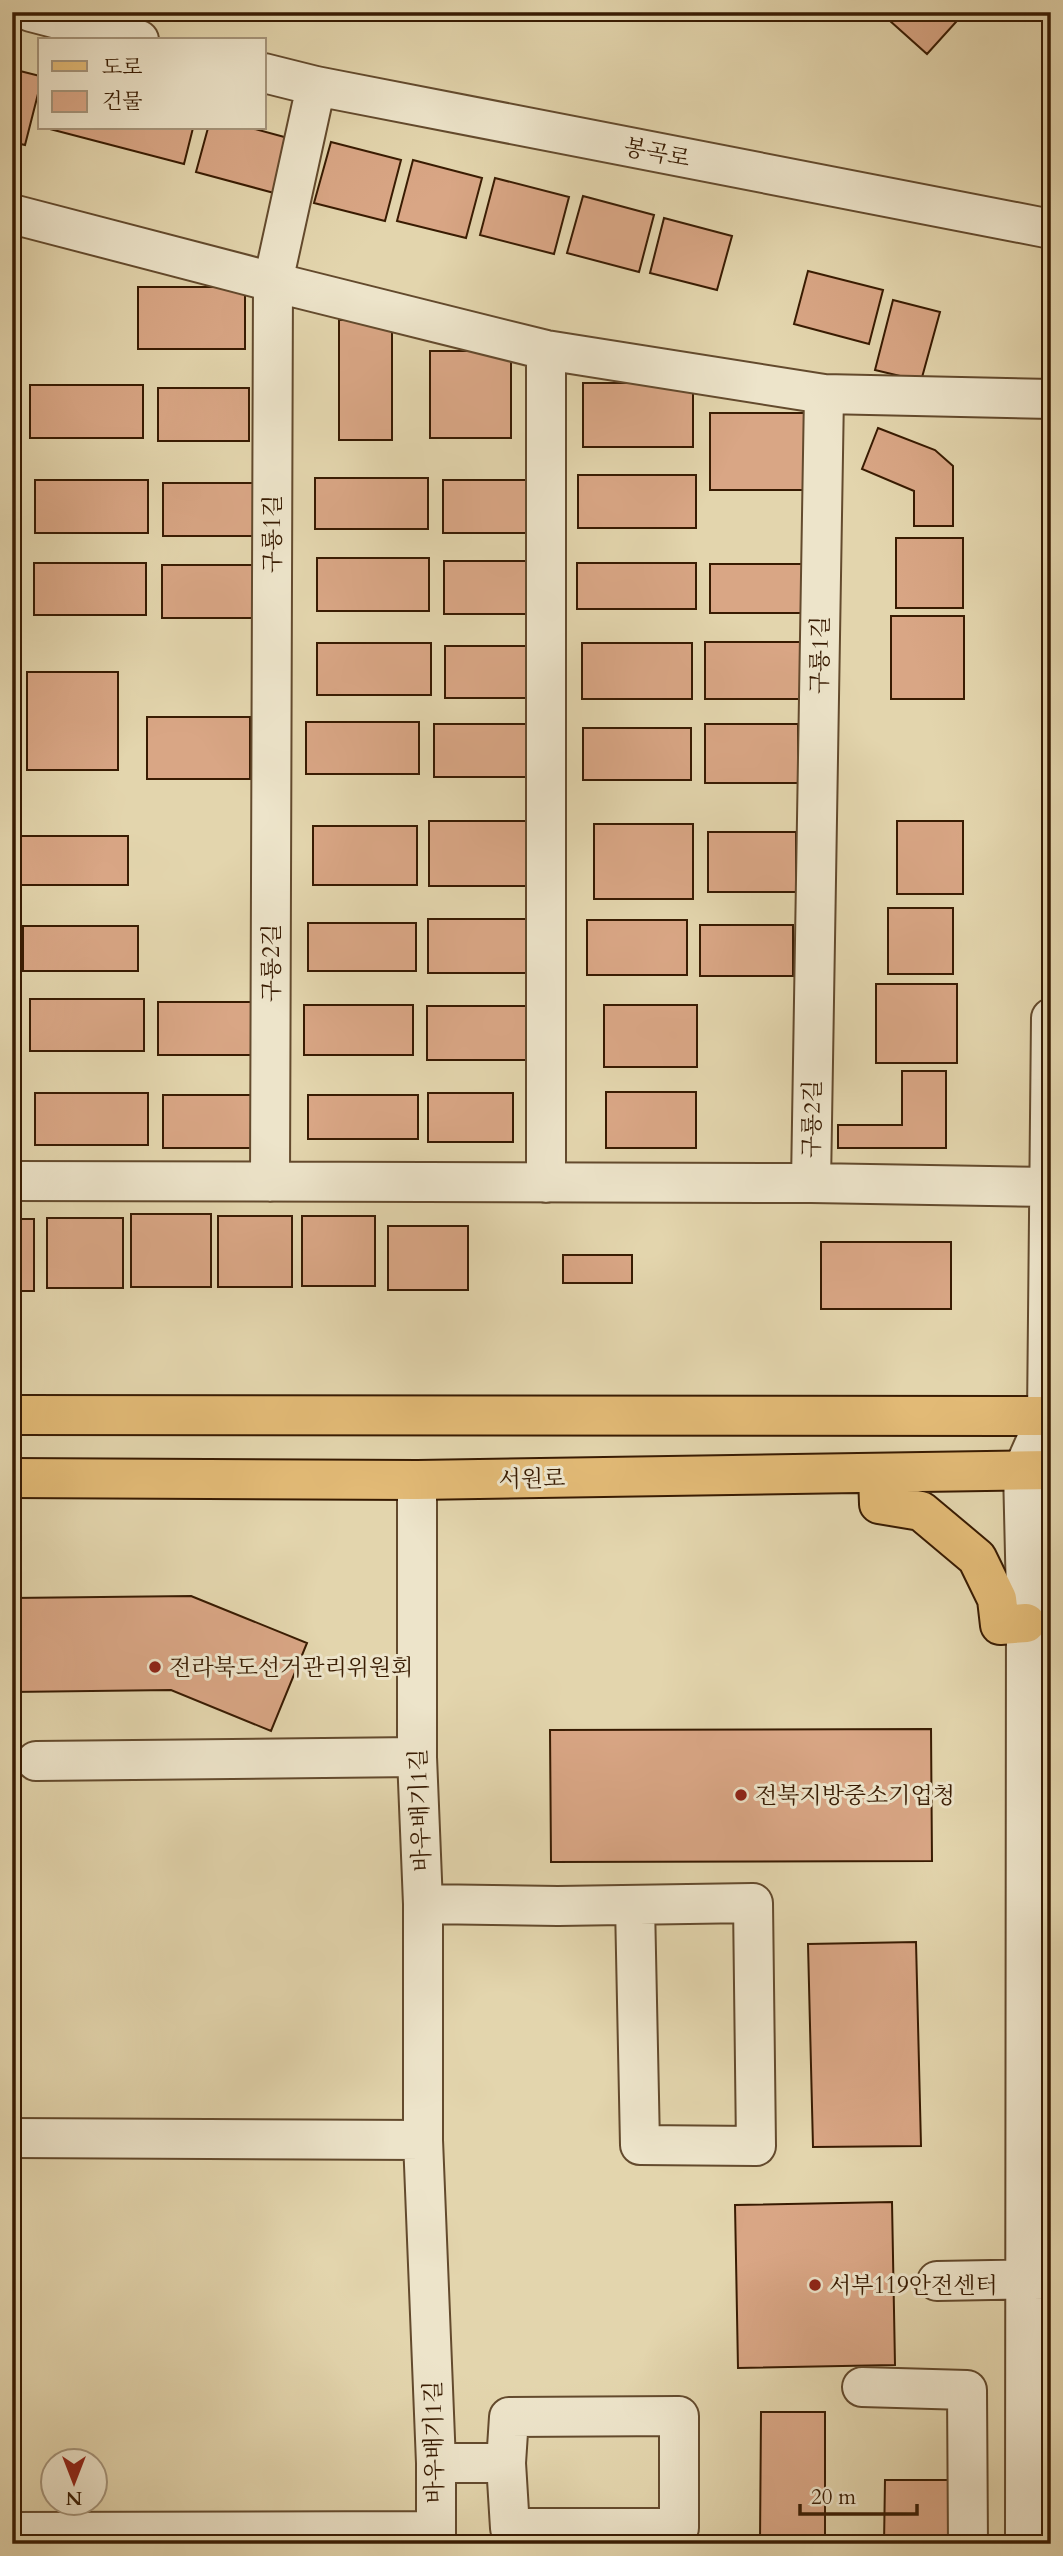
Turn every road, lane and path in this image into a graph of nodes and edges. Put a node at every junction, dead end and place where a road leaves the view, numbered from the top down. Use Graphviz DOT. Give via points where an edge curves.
graph roads {
  1 [pos="31,12"];
  2 [pos="131,38"];
  3 [pos="266,74"];
  4 [pos="316,86"];
  5 [pos="12,214"];
  6 [pos="1051,229"];
  7 [pos="273,282"];
  8 [pos="546,350"];
  9 [pos="824,394"];
  10 [pos="1051,399"];
  11 [pos="271,786"];
  12 [pos="817,789"];
  13 [pos="1051,1018"];
  14 [pos="12,1181"];
  15 [pos="270,1182"];
  16 [pos="546,1183"];
  17 [pos="811,1183"];
  18 [pos="1050,1186"];
  19 [pos="12,1415"];
  20 [pos="1050,1418"];
  21 [pos="1037,1470"];
  22 [pos="878,1474"];
  23 [pos="12,1478"];
  24 [pos="417,1480"];
  25 [pos="1026,1623"];
  26 [pos="417,1756"];
  27 [pos="36,1761"];
  28 [pos="423,1905"];
  29 [pos="635,1905"];
  30 [pos="12,2138"];
  31 [pos="423,2140"];
  32 [pos="1037,2279"];
  33 [pos="937,2281"];
  34 [pos="862,2387"];
  35 [pos="436,2463"];
  36 [pos="506,2463"];
  37 [pos="12,2532"];
  38 [pos="436,2537"];
  39 [pos="968,2544"];
  40 [pos="1025,2544"];
  1 -- 2 [label="street"];
  3 -- 4 [label="street, 봉곡로"];
  4 -- 6 [label="street, 봉곡로"];
  4 -- 7 [label="street, 구룡1길"];
  5 -- 7 [label="street"];
  7 -- 8 [label="street"];
  7 -- 11 [label="street, 구룡1길"];
  8 -- 9 [label="street"];
  8 -- 16 [label="street"];
  9 -- 10 [label="street"];
  9 -- 12 [label="street, 구룡1길"];
  11 -- 15 [label="street, 구룡2길"];
  12 -- 17 [label="street, 구룡2길"];
  13 -- 18 [label="street"];
  14 -- 15 [label="street, 구룡2길"];
  15 -- 16 [label="street, 구룡2길"];
  16 -- 17 [label="street, 구룡2길"];
  17 -- 18 [label="street"];
  18 -- 20 [label="street"];
  19 -- 20 [label="main road"];
  20 -- 21 [label="street"];
  21 -- 22 [label="main road, 서원로"];
  21 -- 25 [label="street"];
  22 -- 24 [label="main road, 서원로"];
  22 -- 25 [label="main road" via="879,1504 921,1511 977,1558 997,1600 1000,1625"];
  23 -- 24 [label="main road, 서원로"];
  24 -- 26 [label="street, 바우배기1길"];
  25 -- 32 [label="street"];
  26 -- 27 [label="street"];
  26 -- 28 [label="street, 바우배기1길"];
  28 -- 29 [label="street"];
  28 -- 31 [label="street, 바우배기1길"];
  29 -- 29 [label="street" via="753,1903 756,2146 640,2145"];
  30 -- 31 [label="street"];
  31 -- 35 [label="street, 바우배기1길"];
  32 -- 33 [label="street"];
  32 -- 40 [label="street"];
  34 -- 39 [label="street" via="967,2390"];
  35 -- 36 [label="street"];
  35 -- 38 [label="street, 바우배기1길"];
  36 -- 36 [label="street" via="510,2528 679,2528 679,2416 509,2417"];
  37 -- 38 [label="street, 바우배기1길"];
}
